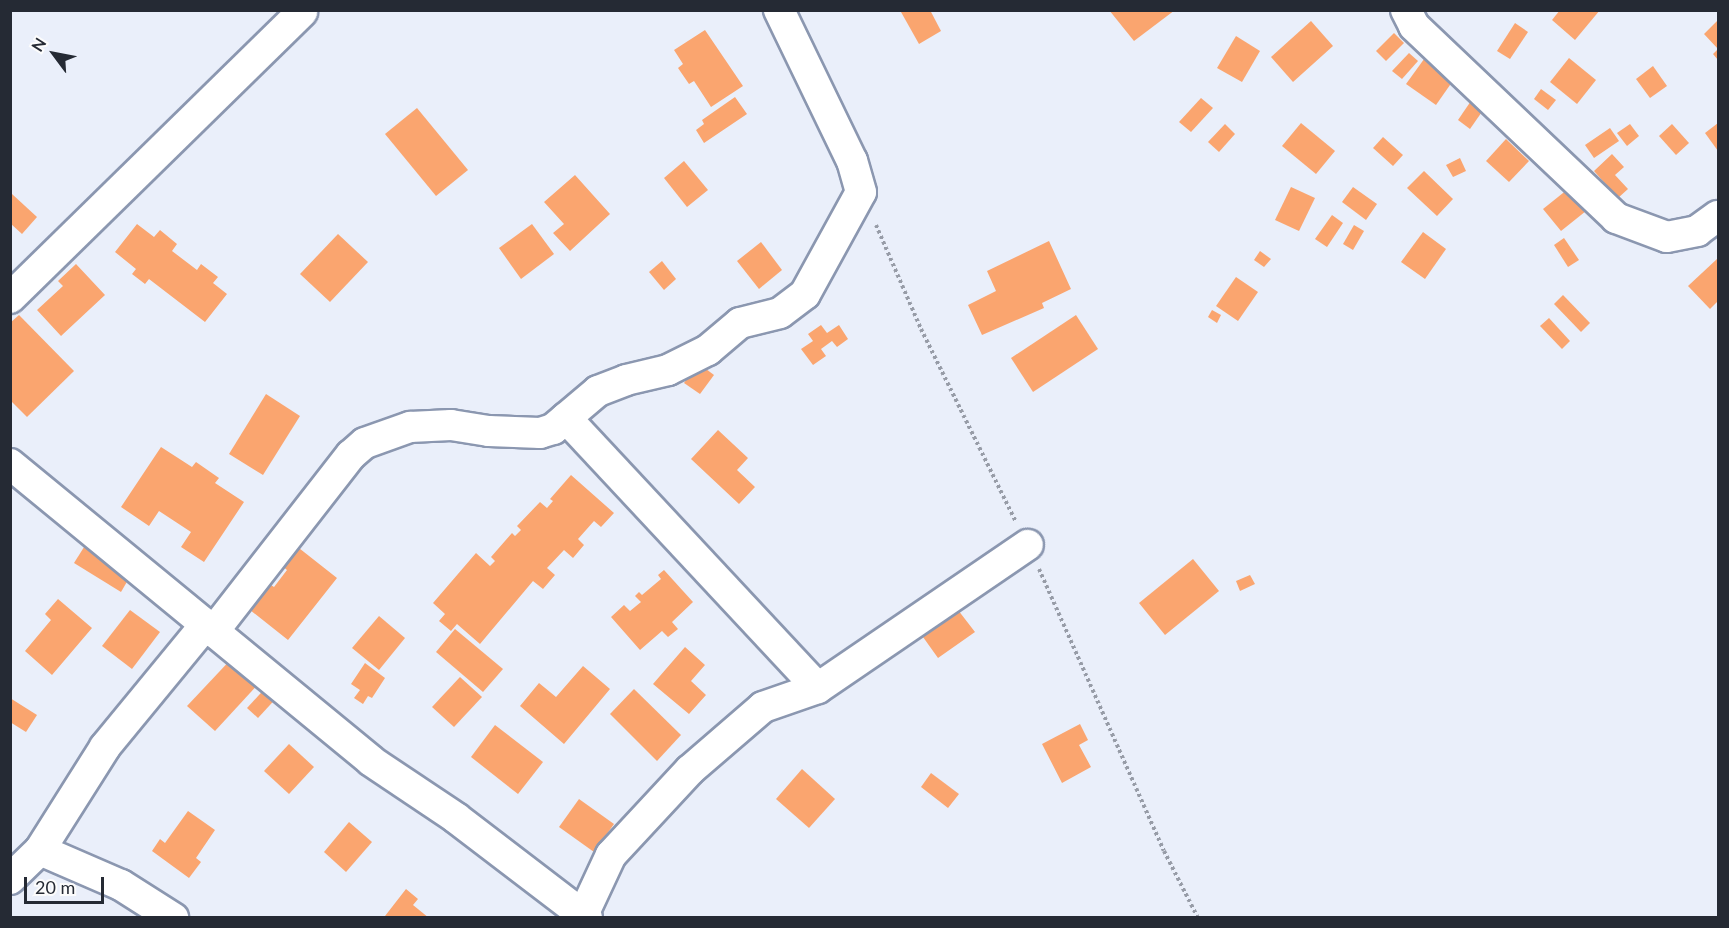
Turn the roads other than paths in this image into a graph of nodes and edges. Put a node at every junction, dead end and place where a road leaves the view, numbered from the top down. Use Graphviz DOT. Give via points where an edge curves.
graph roads {
  1 [pos="779,10"];
  2 [pos="1406,10"];
  3 [pos="302,12"];
  4 [pos="1719,216"];
  5 [pos="10,298"];
  6 [pos="566,418"];
  7 [pos="10,464"];
  8 [pos="1028,545"];
  9 [pos="209,628"];
  10 [pos="818,688"];
  11 [pos="40,850"];
  12 [pos="10,879"];
  13 [pos="584,917"];
  14 [pos="173,918"];
  1 -- 6 [label="street" via="852,161 861,192 805,294 780,313 740,323 708,350 668,370 626,380 598,392"];
  2 -- 4 [label="street" via="1414,26 1616,218 1667,237 1696,231"];
  3 -- 5 [label="street"];
  6 -- 9 [label="street" via="553,429 540,433 451,425 410,427 365,443"];
  6 -- 10 [label="street"];
  7 -- 9 [label="street"];
  8 -- 10 [label="street"];
  9 -- 11 [label="street" via="105,747"];
  9 -- 13 [label="street" via="371,761 456,818"];
  10 -- 13 [label="street" via="763,706 690,770 610,855"];
  11 -- 12 [label="street"];
  11 -- 14 [label="street" via="121,885"];
}
